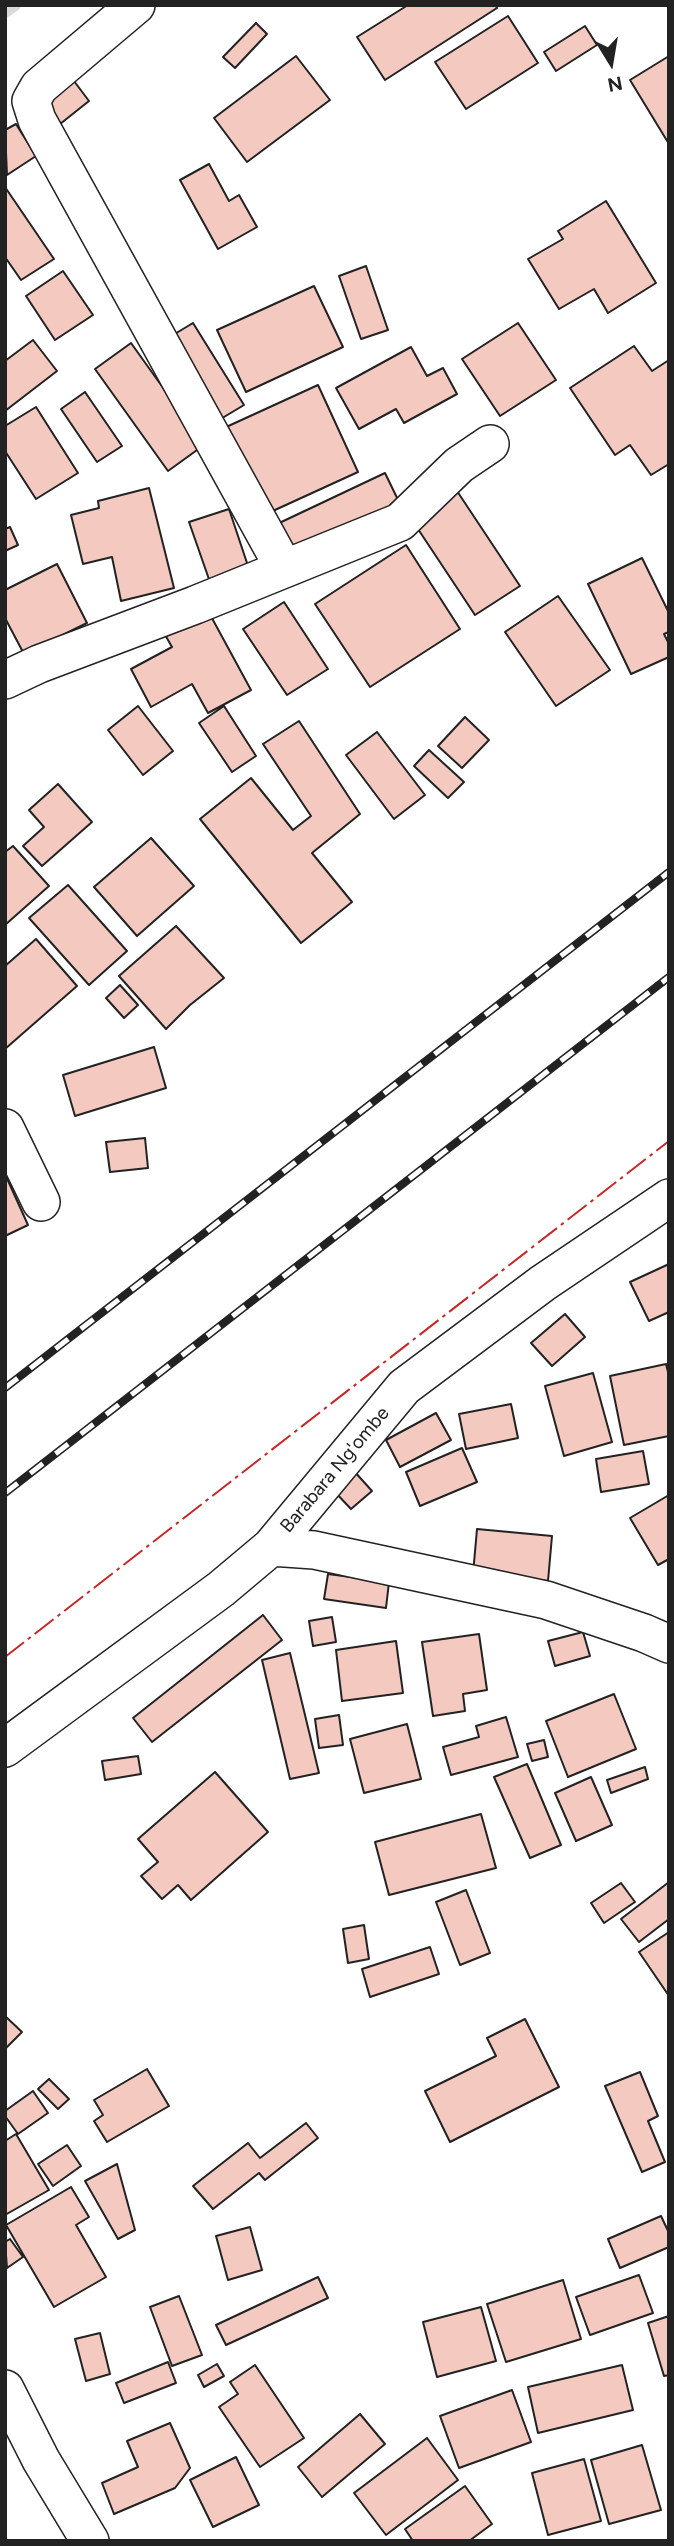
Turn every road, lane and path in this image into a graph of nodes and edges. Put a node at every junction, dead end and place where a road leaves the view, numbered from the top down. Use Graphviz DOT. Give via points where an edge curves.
graph roads {
  1 [pos="136,5"];
  2 [pos="490,444"];
  3 [pos="284,568"];
  4 [pos="5,680"];
  5 [pos="5,1128"];
  6 [pos="669,1198"];
  7 [pos="41,1202"];
  8 [pos="271,1547"];
  9 [pos="669,1644"];
  10 [pos="5,1748"];
  11 [pos="5,2389"];
  12 [pos="90,2541"];
  1 -- 3 [label="street" via="39,87 32,101 37,120"];
  2 -- 3 [label="street" via="459,465 400,522"];
  3 -- 4 [label="street"];
  5 -- 7 [label="street"];
  6 -- 8 [label="street, Barabara Ng'ombe" via="543,1283 404,1387"];
  8 -- 9 [label="street" via="314,1550 546,1600"];
  8 -- 10 [label="street, Barabara Ng'ombe"];
  11 -- 12 [label="street"];
}
